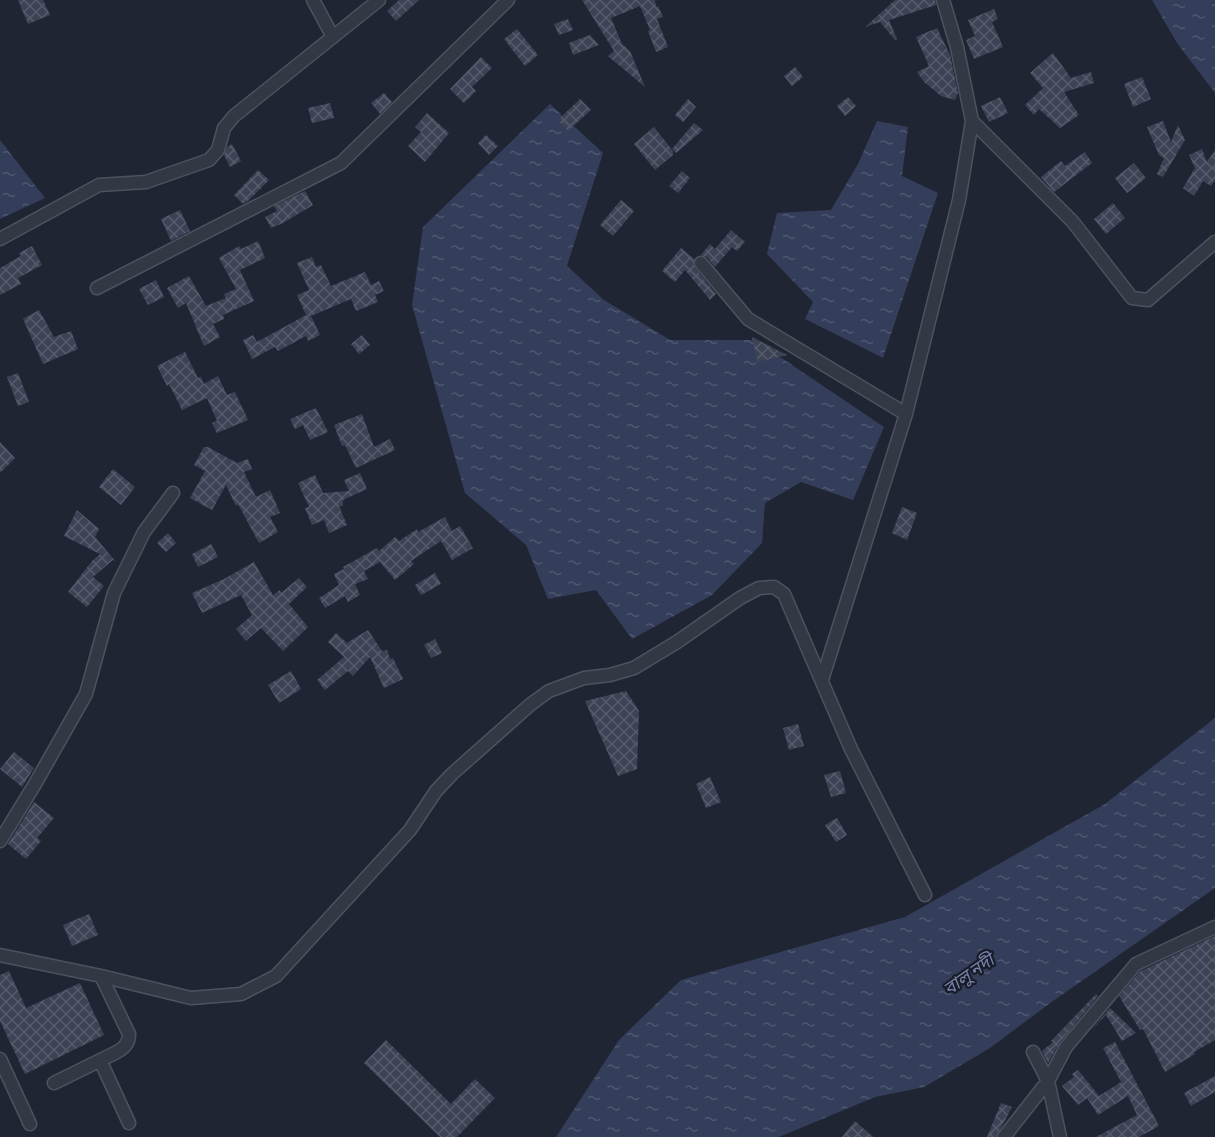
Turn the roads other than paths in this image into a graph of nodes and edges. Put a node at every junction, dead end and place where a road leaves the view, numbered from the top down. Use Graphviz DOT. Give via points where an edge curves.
graph roads {
  1 [pos="313,0"];
  2 [pos="380,0"];
  3 [pos="508,0"];
  4 [pos="944,0"];
  5 [pos="333,37"];
  6 [pos="972,121"];
  7 [pos="0,239"];
  8 [pos="1215,242"];
  9 [pos="701,263"];
  10 [pos="97,288"];
  11 [pos="906,414"];
  12 [pos="173,493"];
  13 [pos="822,680"];
  14 [pos="0,841"];
  15 [pos="925,895"];
  16 [pos="1215,927"];
  17 [pos="0,955"];
  18 [pos="101,976"];
  19 [pos="1033,1052"];
  20 [pos="0,1059"];
  21 [pos="100,1060"];
  22 [pos="1048,1081"];
  23 [pos="54,1083"];
  24 [pos="129,1123"];
  25 [pos="30,1124"];
  26 [pos="1004,1137"];
  27 [pos="1060,1137"];
  1 -- 5 [label="street"];
  2 -- 5 [label="street"];
  3 -- 10 [label="street" via="341,163"];
  4 -- 6 [label="street"];
  5 -- 7 [label="street" via="234,116 209,160 146,182 99,186"];
  6 -- 8 [label="street" via="1073,222 1132,298 1148,300"];
  6 -- 11 [label="street" via="959,200"];
  9 -- 11 [label="street" via="748,320"];
  11 -- 13 [label="street"];
  12 -- 14 [label="street" via="144,532 114,593 86,694"];
  13 -- 15 [label="street" via="851,749"];
  13 -- 18 [label="street" via="784,594 774,587 759,588 634,668 584,678 549,691 531,704 436,791 410,830 276,976 241,994 191,998"];
  16 -- 22 [label="street" via="1136,964 1066,1047"];
  17 -- 18 [label="street"];
  18 -- 21 [label="street" via="129,1041 124,1048"];
  19 -- 22 [label="street"];
  20 -- 25 [label="street"];
  21 -- 23 [label="street"];
  21 -- 24 [label="street"];
  22 -- 26 [label="street"];
  22 -- 27 [label="street"];
}
